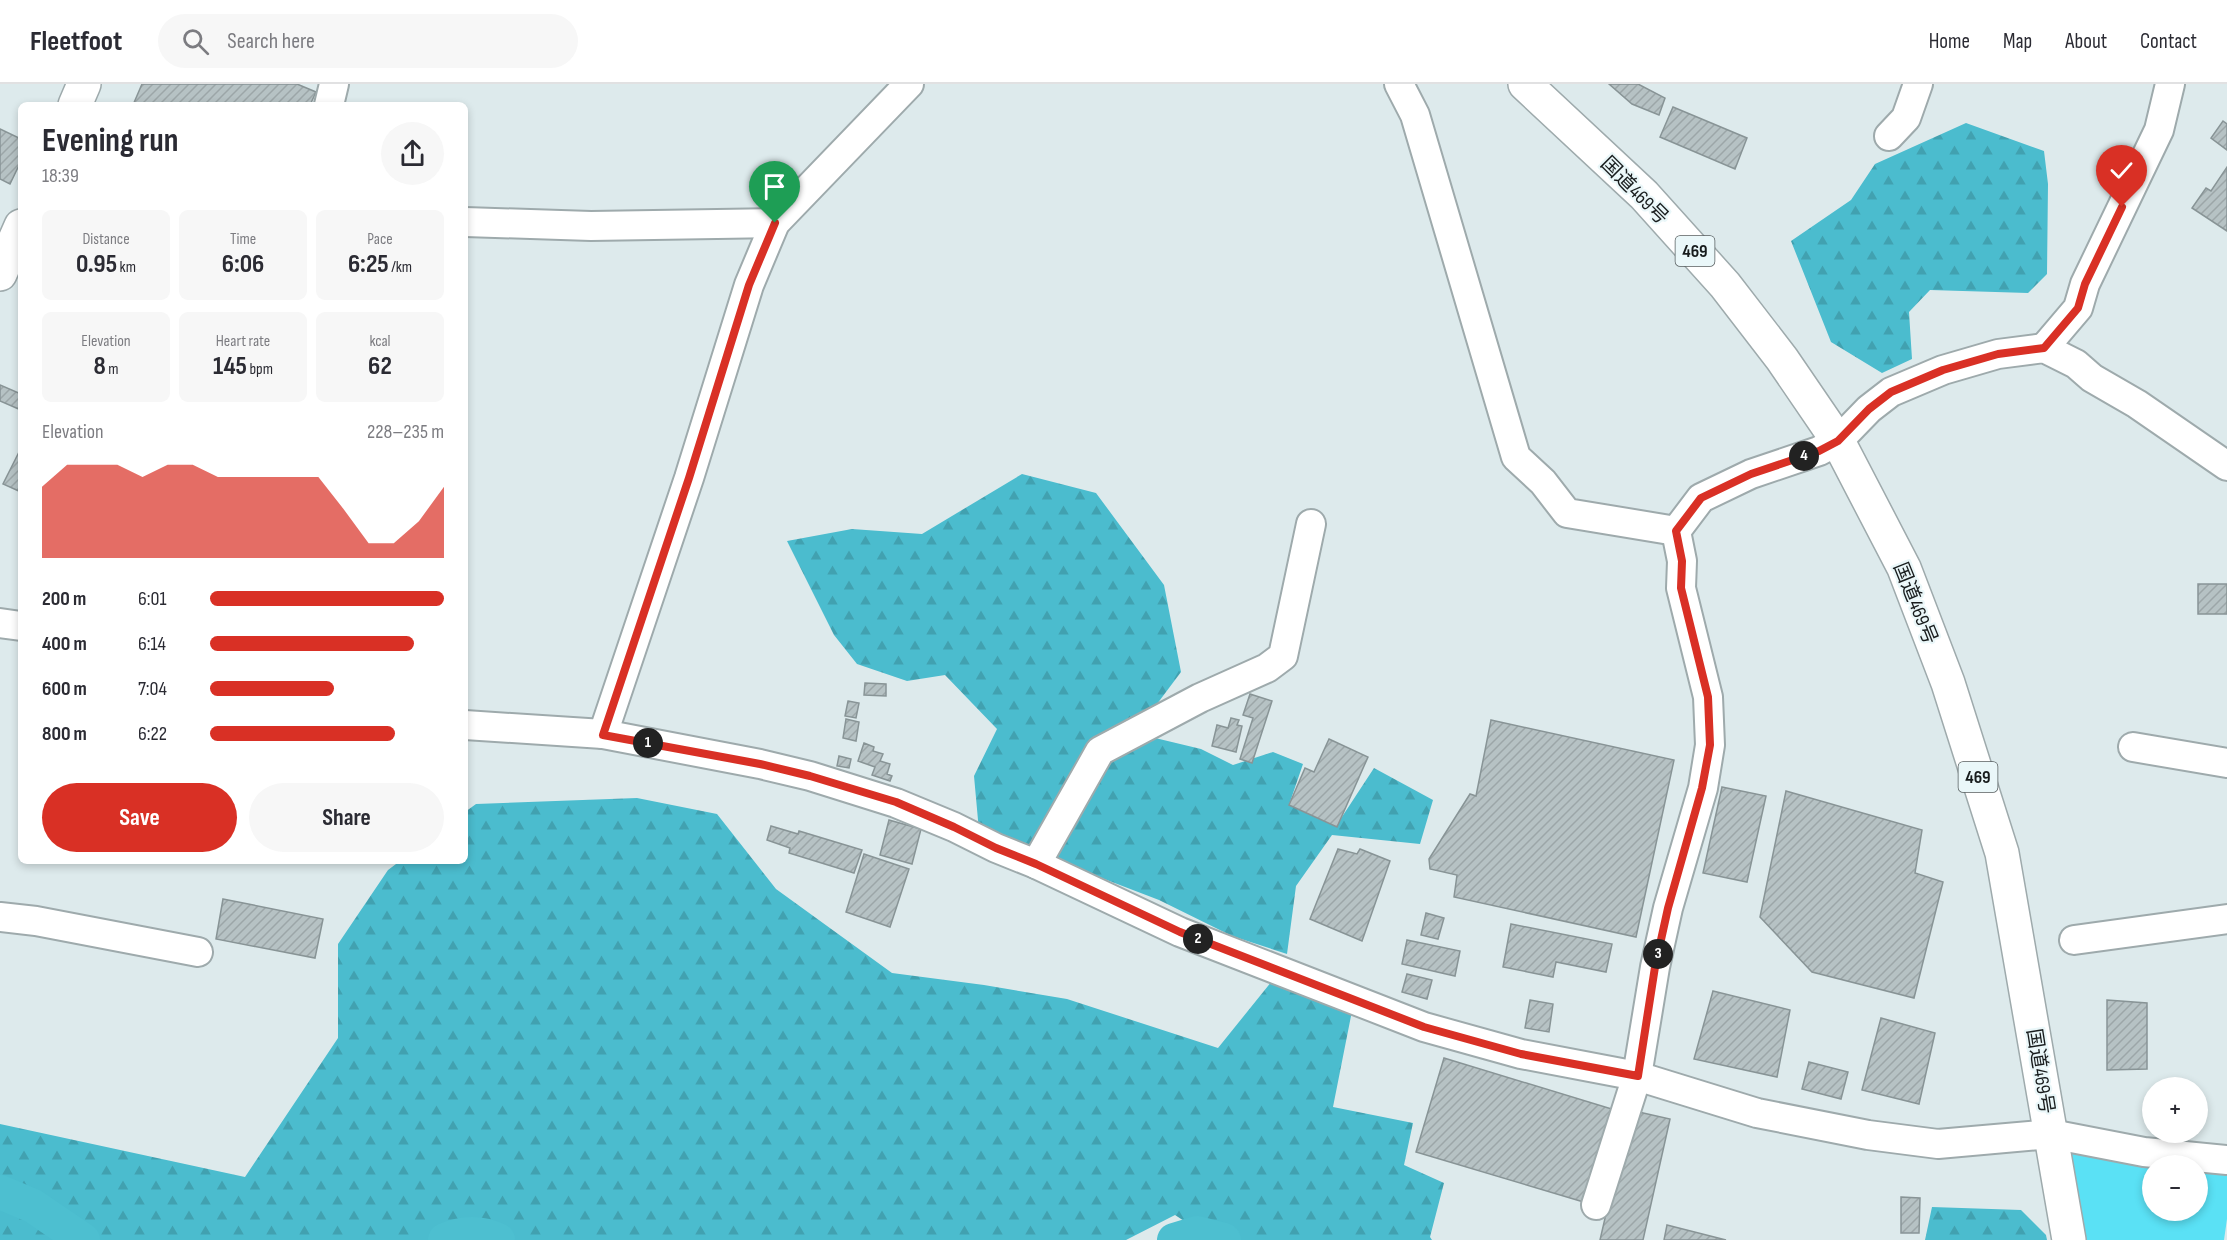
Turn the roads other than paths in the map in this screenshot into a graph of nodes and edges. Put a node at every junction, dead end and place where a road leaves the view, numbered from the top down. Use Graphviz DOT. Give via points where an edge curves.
graph roads {
  1 [pos="84,84"];
  2 [pos="334,84"];
  3 [pos="909,84"];
  4 [pos="1399,84"];
  5 [pos="1525,84"];
  6 [pos="1918,84"];
  7 [pos="2170,84"];
  8 [pos="76,102"];
  9 [pos="330,102"];
  10 [pos="1889,136"];
  11 [pos="468,222"];
  12 [pos="775,223"];
  13 [pos="18,233"];
  14 [pos="0,274"];
  15 [pos="2044,348"];
  16 [pos="1838,441"];
  17 [pos="2227,466"];
  18 [pos="1311,524"];
  19 [pos="1676,531"];
  20 [pos="0,623"];
  21 [pos="18,626"];
  22 [pos="468,724"];
  23 [pos="603,735"];
  24 [pos="2133,747"];
  25 [pos="2227,763"];
  26 [pos="1036,864"];
  27 [pos="0,917"];
  28 [pos="2227,919"];
  29 [pos="2074,940"];
  30 [pos="198,952"];
  31 [pos="1638,1076"];
  32 [pos="2051,1134"];
  33 [pos="2227,1160"];
  34 [pos="1596,1205"];
  35 [pos="2069,1240"];
  1 -- 8 [label="main road"];
  2 -- 9 [label="street"];
  3 -- 12 [label="street"];
  4 -- 19 [label="street" via="1415,115 1516,457 1543,482 1567,513"];
  5 -- 16 [label="main road, 国道469号 / 469" via="1644,195 1725,285"];
  6 -- 10 [label="street" via="1906,118"];
  7 -- 15 [label="street" via="2159,130 2085,284 2078,308"];
  11 -- 12 [label="street" via="591,226"];
  12 -- 23 [label="street" via="749,285"];
  13 -- 14 [label="main road"];
  15 -- 16 [label="street" via="1998,354 1943,370 1891,392"];
  15 -- 17 [label="street" via="2076,364"];
  16 -- 19 [label="street" via="1701,498"];
  16 -- 32 [label="main road, 国道469号 / 469" via="1904,568 1948,683 2002,853"];
  18 -- 26 [label="street" via="1283,656 1267,668 1100,751"];
  19 -- 31 [label="street" via="1682,561 1681,588 1708,697 1710,745 1655,967"];
  20 -- 21 [label="street"];
  22 -- 23 [label="street"];
  23 -- 26 [label="street" via="810,776 896,802"];
  24 -- 25 [label="street"];
  26 -- 31 [label="street" via="1180,932 1424,1027 1521,1054"];
  27 -- 30 [label="street"];
  28 -- 29 [label="street"];
  31 -- 32 [label="street" via="1756,1113 1868,1135 1938,1144"];
  31 -- 34 [label="street"];
  32 -- 33 [label="street" via="2144,1152"];
  32 -- 35 [label="main road, 国道469号 / 469"];
}
